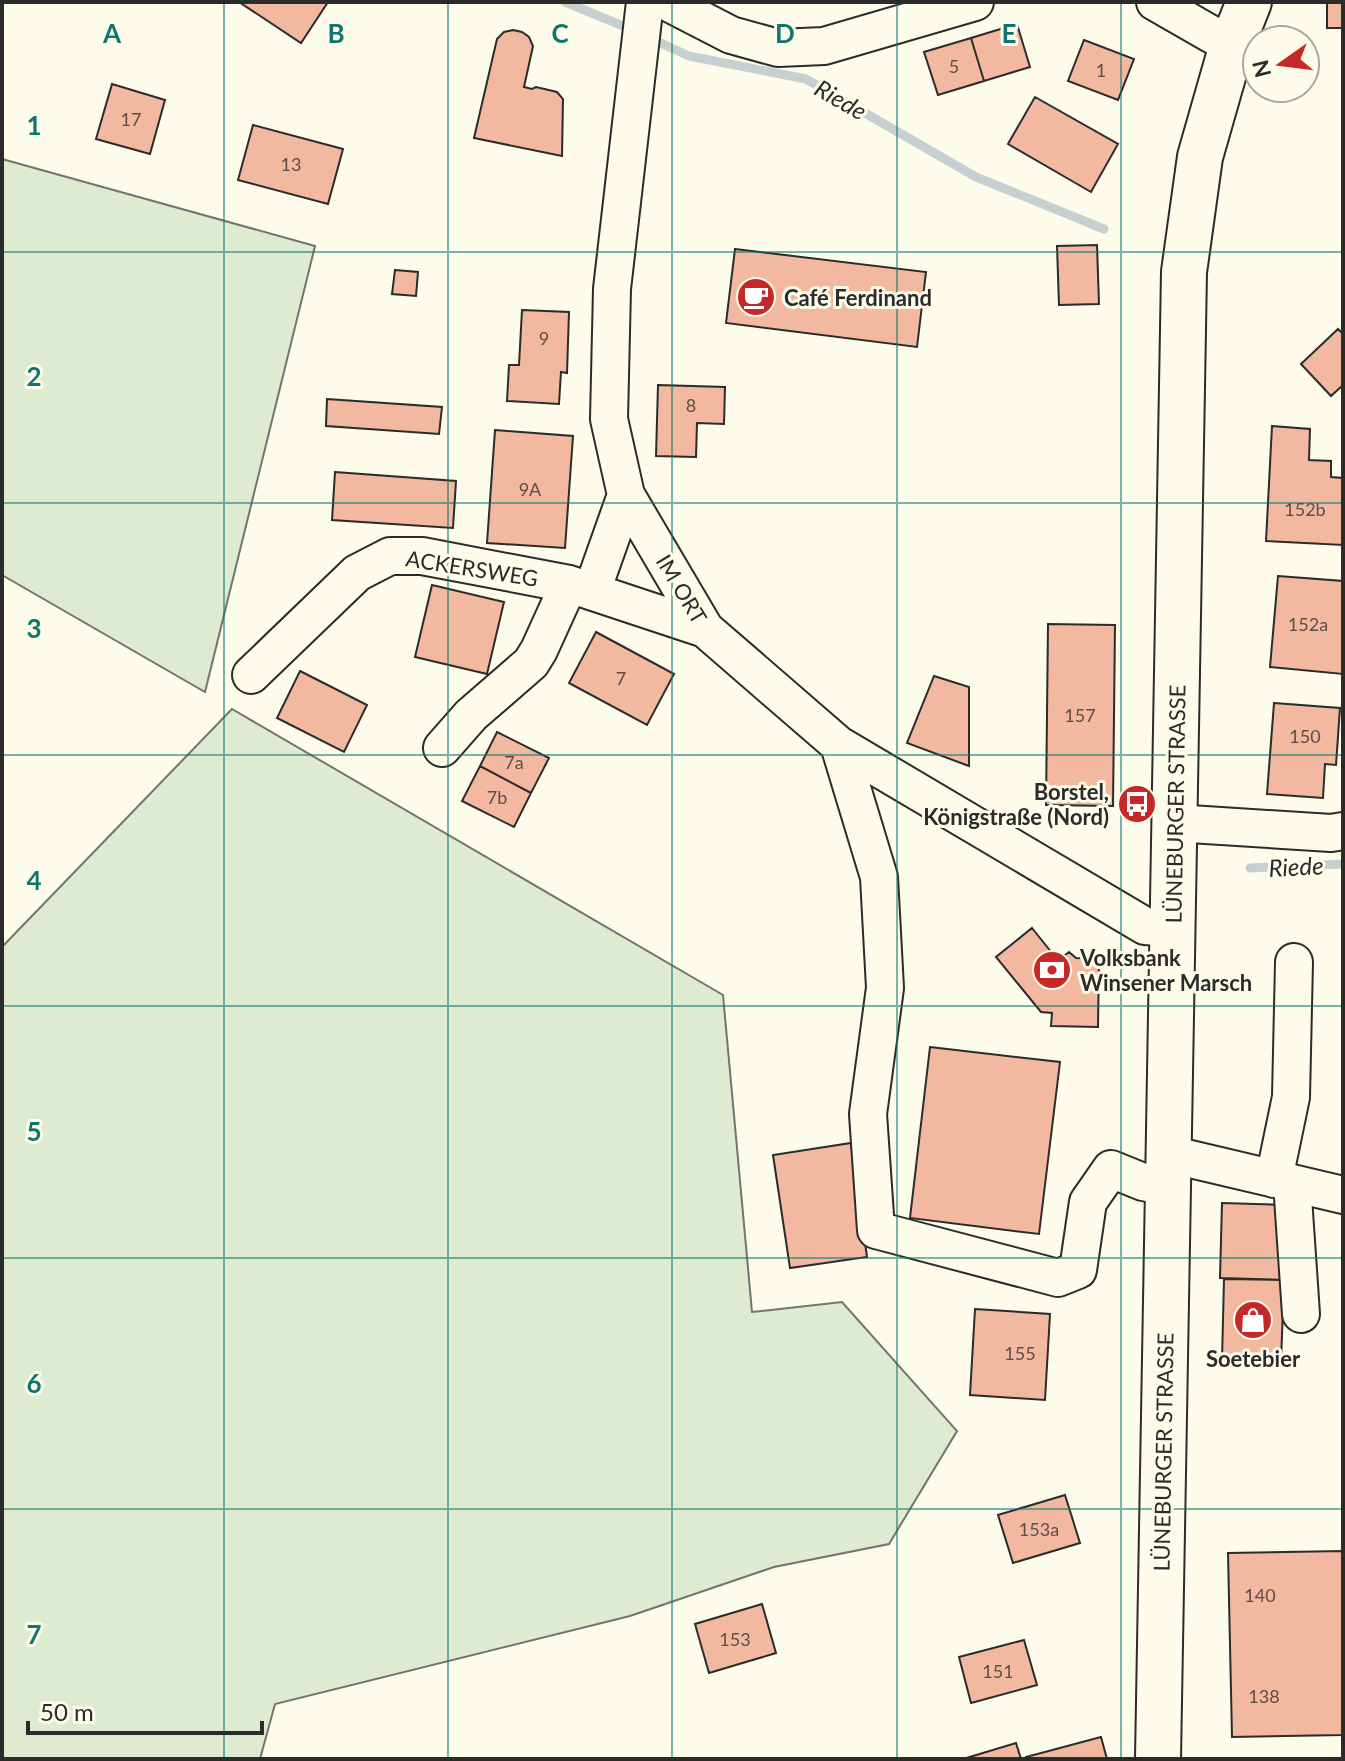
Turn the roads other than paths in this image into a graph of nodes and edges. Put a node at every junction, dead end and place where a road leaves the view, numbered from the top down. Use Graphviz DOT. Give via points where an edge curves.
graph roads {
  1 [pos="645,2"];
  2 [pos="667,2"];
  3 [pos="975,2"];
  4 [pos="1155,2"];
  5 [pos="1249,2"];
  6 [pos="1232,45"];
  7 [pos="626,495"];
  8 [pos="580,588"];
  9 [pos="705,629"];
  10 [pos="251,675"];
  11 [pos="839,745"];
  12 [pos="442,748"];
  13 [pos="1174,823"];
  14 [pos="1343,831"];
  15 [pos="1172,928"];
  16 [pos="1294,962"];
  17 [pos="1168,1170"];
  18 [pos="1283,1181"];
  19 [pos="1343,1195"];
  20 [pos="1301,1314"];
  21 [pos="1158,1759"];
  1 -- 7 [label="street, IM ORT" via="612,289 609,419"];
  2 -- 3 [label="street" via="731,35 778,48 824,46"];
  4 -- 6 [label="street"];
  5 -- 6 [label="main road, LÜNEBURGER STRASSE"];
  6 -- 13 [label="main road, LÜNEBURGER STRASSE" via="1200,157 1184,272"];
  7 -- 8 [label="street"];
  7 -- 9 [label="street, IM ORT"];
  8 -- 9 [label="street, ACKERSWEG"];
  8 -- 10 [label="street, ACKERSWEG" via="422,556 390,556 357,573"];
  8 -- 12 [label="street" via="531,663"];
  9 -- 11 [label="street, IM ORT"];
  11 -- 15 [label="street, IM ORT" via="1145,926"];
  11 -- 17 [label="street" via="879,877 885,988 868,1114 876,1230 1058,1278 1078,1270 1088,1202 1111,1169 1143,1182"];
  13 -- 14 [label="street"];
  13 -- 15 [label="main road, LÜNEBURGER STRASSE"];
  15 -- 17 [label="main road, LÜNEBURGER STRASSE"];
  16 -- 18 [label="street"];
  17 -- 18 [label="street"];
  17 -- 21 [label="main road, LÜNEBURGER STRASSE"];
  18 -- 19 [label="street"];
  18 -- 20 [label="street"];
}
